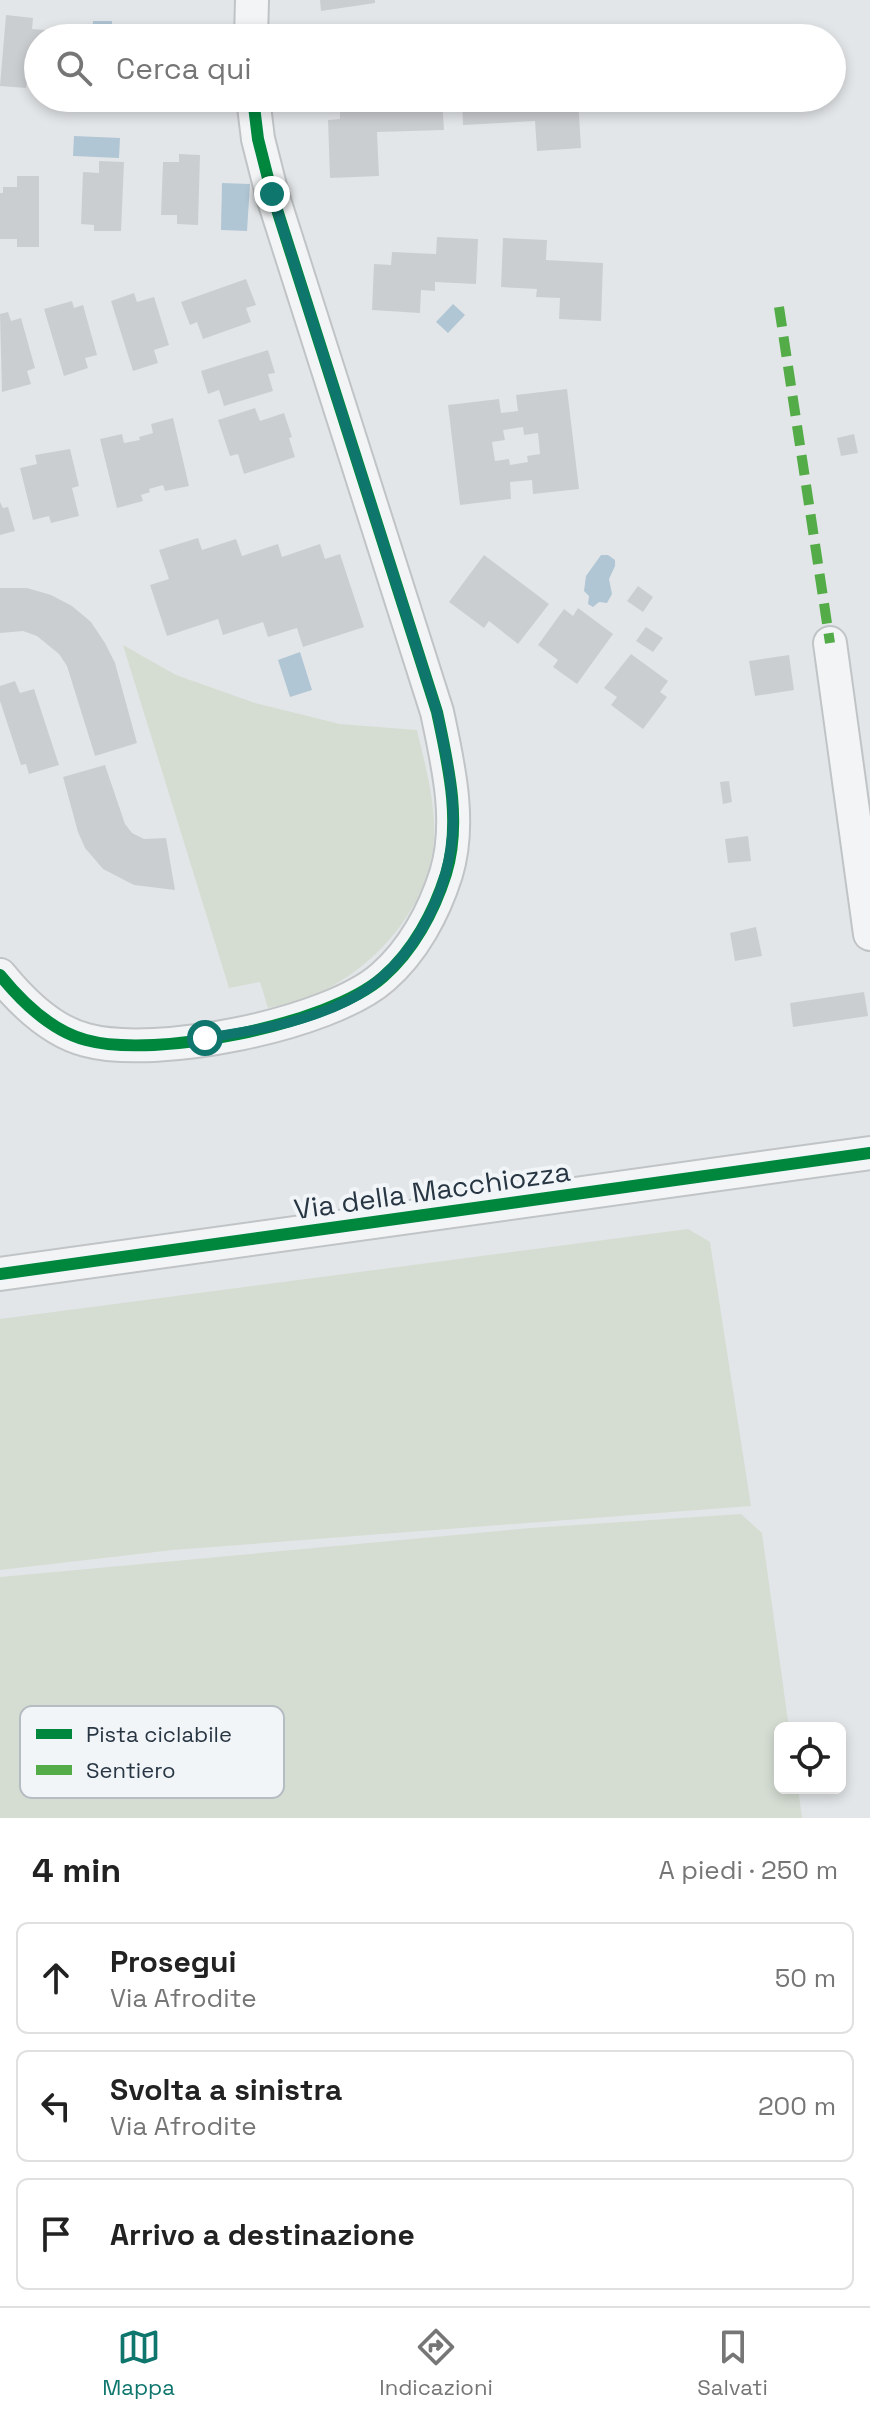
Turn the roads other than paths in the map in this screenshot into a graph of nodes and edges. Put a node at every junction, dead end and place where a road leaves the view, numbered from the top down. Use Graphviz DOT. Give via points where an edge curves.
graph roads {
  1 [pos="252,0"];
  2 [pos="251,24"];
  3 [pos="255,112"];
  4 [pos="830,643"];
  5 [pos="870,934"];
  6 [pos="0,975"];
  7 [pos="870,1153"];
  8 [pos="0,1274"];
  1 -- 2 [label="street"];
  3 -- 6 [label="street" via="272,194 437,712 453,813 447,872 416,938 383,977 344,1003 304,1019 170,1042 98,1043 52,1024"];
  4 -- 5 [label="street"];
  7 -- 8 [label="street, Via della Macchiozza"];
}
